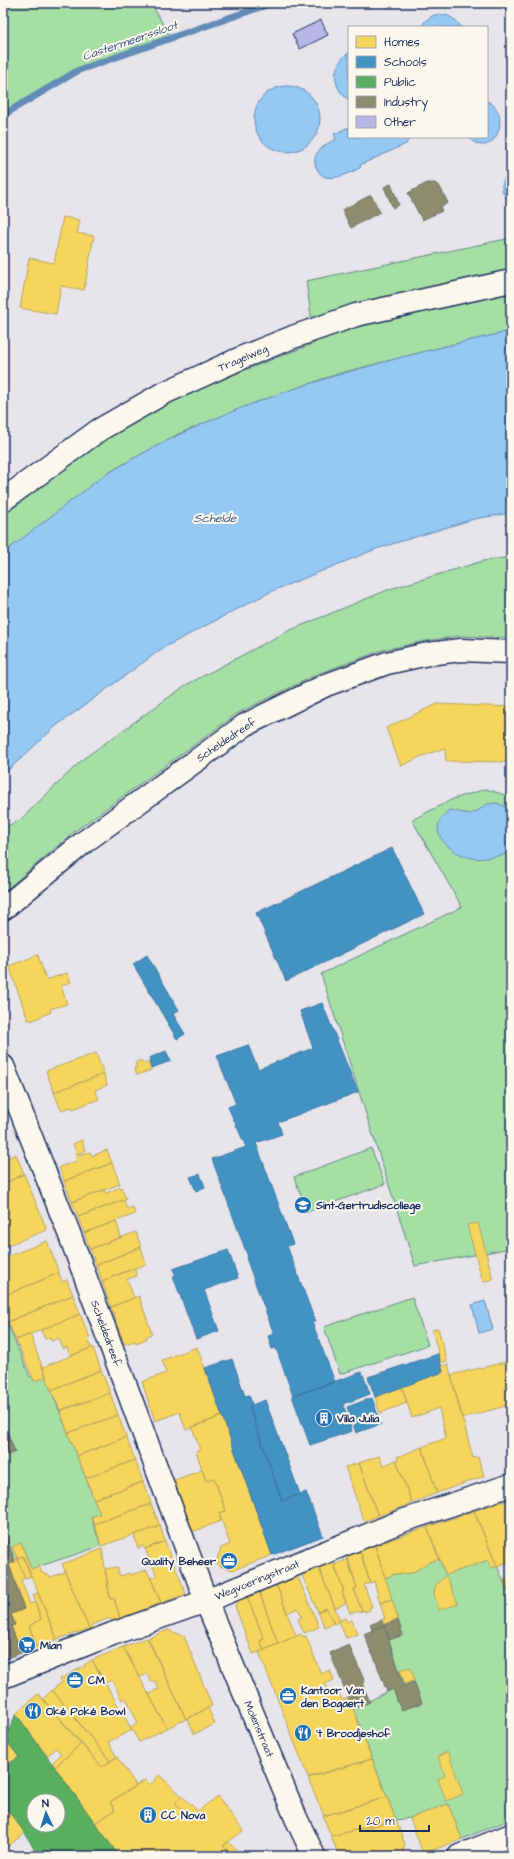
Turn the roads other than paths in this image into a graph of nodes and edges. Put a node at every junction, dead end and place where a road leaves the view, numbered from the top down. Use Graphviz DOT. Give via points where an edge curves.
graph roads {
  1 [pos="511,281"];
  2 [pos="3,500"];
  3 [pos="511,652"];
  4 [pos="3,909"];
  5 [pos="3,1066"];
  6 [pos="511,1485"];
  7 [pos="206,1601"];
  8 [pos="3,1677"];
  9 [pos="511,1835"];
  10 [pos="314,1856"];
  11 [pos="458,1856"];
  1 -- 2 [label="street, Tragelweg" via="356,315 244,357 162,394 99,430"];
  3 -- 4 [label="street, Scheldedreef" via="461,650 387,663 326,685 245,725 84,842"];
  5 -- 7 [label="street, Scheldedreef" via="69,1233"];
  6 -- 7 [label="street, Wegvoeringstraat" via="402,1521"];
  7 -- 8 [label="street, Wegvoeringstraat" via="112,1634"];
  7 -- 10 [label="street, Molenstraat"];
  9 -- 11 [label="street"];
}
